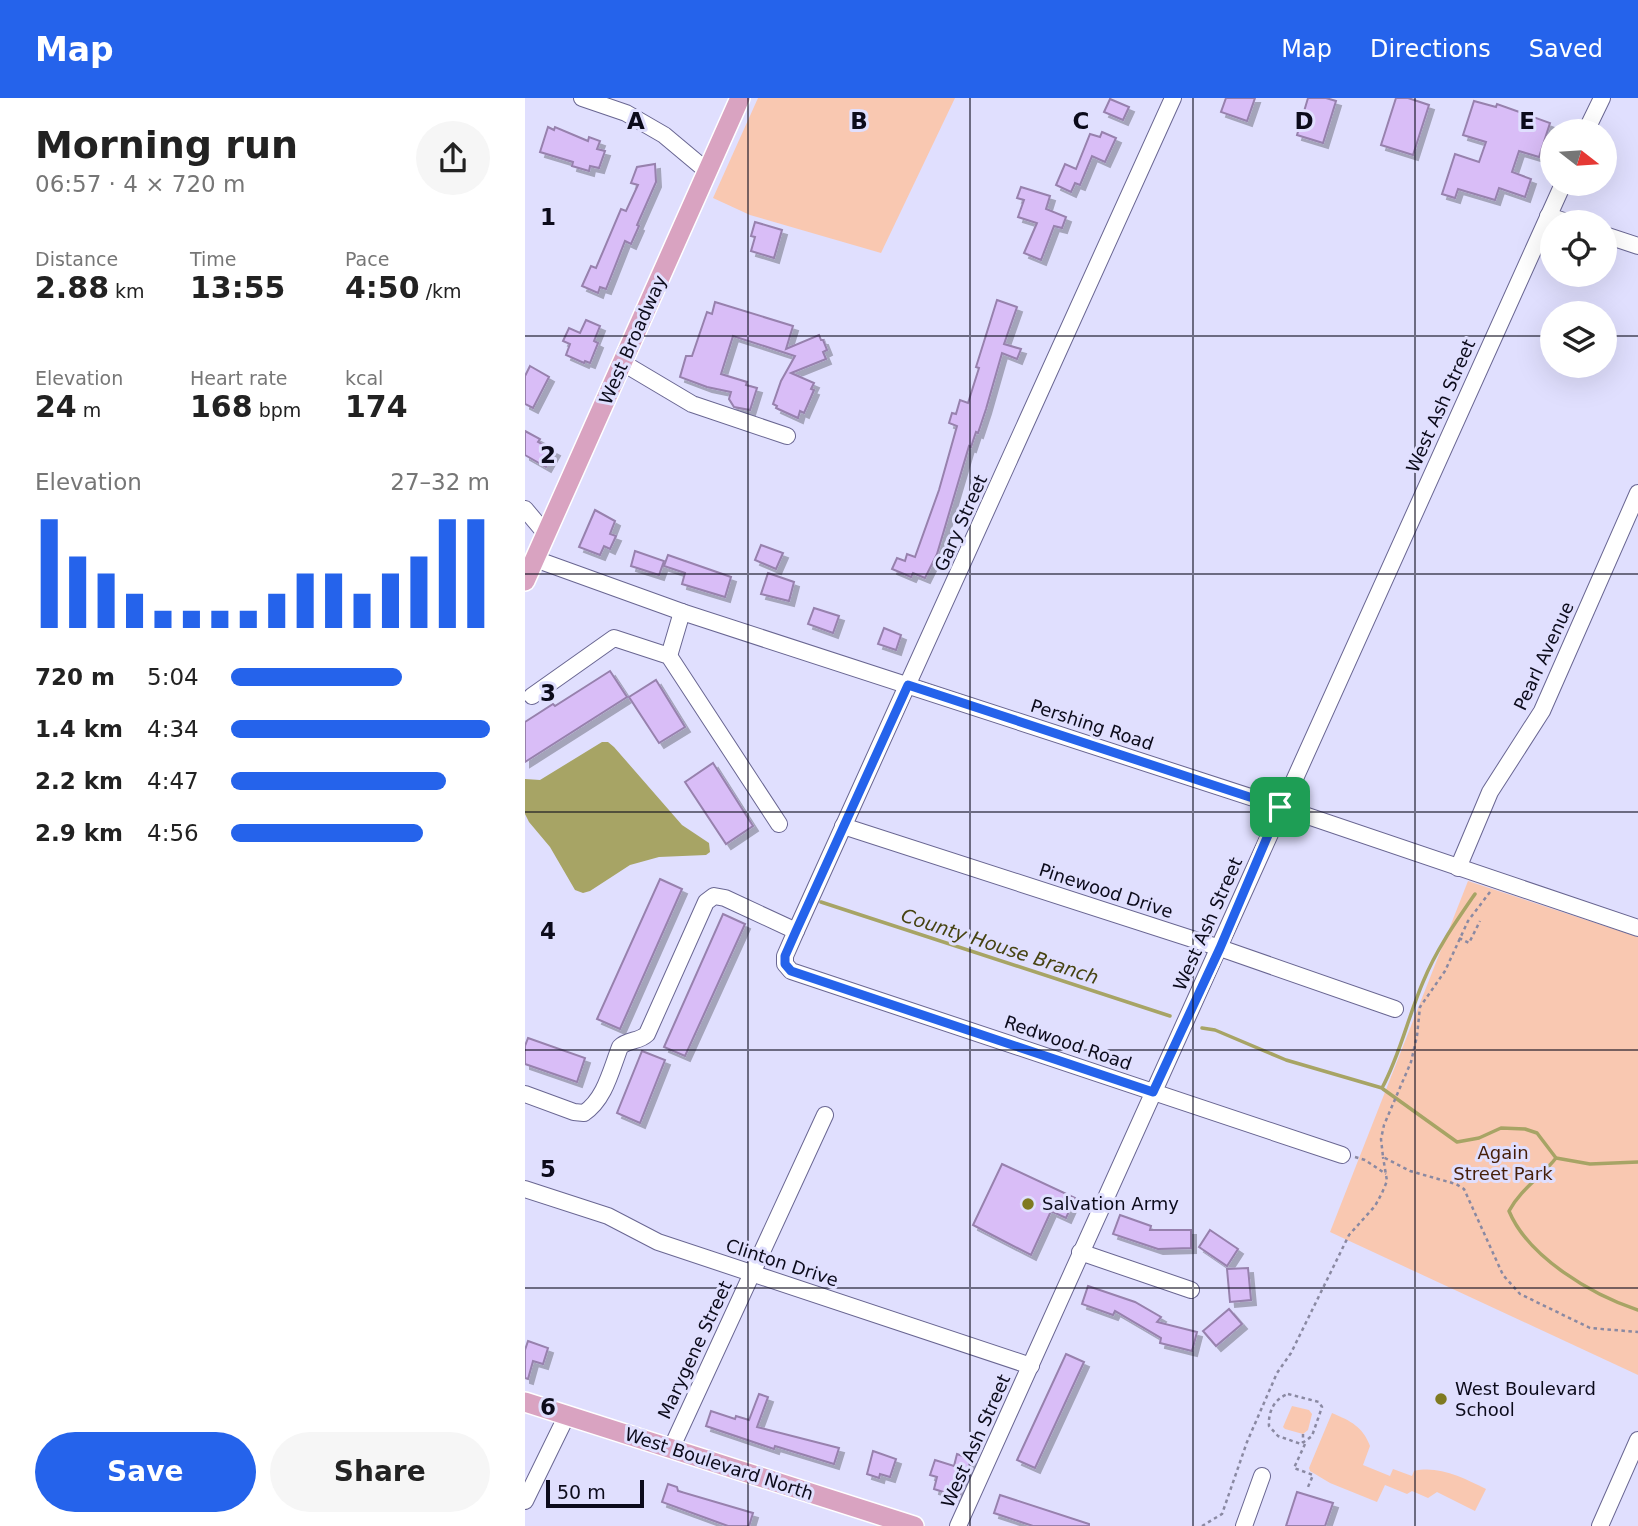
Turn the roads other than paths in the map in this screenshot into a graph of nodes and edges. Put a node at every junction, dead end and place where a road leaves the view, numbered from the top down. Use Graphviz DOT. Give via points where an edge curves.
graph roads {
  1 [pos="582,98"];
  2 [pos="740,98"];
  3 [pos="1173,98"];
  4 [pos="1602,98"];
  5 [pos="1592,119"];
  6 [pos="708,171"];
  7 [pos="1540,234"];
  8 [pos="1617,239"];
  9 [pos="1638,246"];
  10 [pos="623,363"];
  11 [pos="787,436"];
  12 [pos="1638,493"];
  13 [pos="525,509"];
  14 [pos="546,534"];
  15 [pos="535,559"];
  16 [pos="525,581"];
  17 [pos="682,612"];
  18 [pos="669,656"];
  19 [pos="908,685"];
  20 [pos="532,696"];
  21 [pos="1280,807"];
  22 [pos="779,824"];
  23 [pos="843,826"];
  24 [pos="1458,868"];
  25 [pos="1638,928"];
  26 [pos="796,931"];
  27 [pos="1220,948"];
  28 [pos="785,964"];
  29 [pos="1395,1009"];
  30 [pos="1153,1092"];
  31 [pos="525,1094"];
  32 [pos="825,1115"];
  33 [pos="1342,1155"];
  34 [pos="525,1189"];
  35 [pos="1080,1252"];
  36 [pos="752,1273"];
  37 [pos="1191,1290"];
  38 [pos="1031,1366"];
  39 [pos="525,1402"];
  40 [pos="567,1415"];
  41 [pos="1638,1440"];
  42 [pos="671,1449"];
  43 [pos="1262,1476"];
  44 [pos="525,1500"];
  45 [pos="914,1526"];
  46 [pos="958,1526"];
  47 [pos="1244,1526"];
  48 [pos="1600,1526"];
  1 -- 6 [label="street" via="627,113 664,135"];
  2 -- 6 [label="main road, West Broadway"];
  3 -- 19 [label="street, Gary Street"];
  4 -- 5 [label="street"];
  6 -- 10 [label="main road, West Broadway"];
  7 -- 21 [label="street, West Ash Street"];
  8 -- 9 [label="street"];
  10 -- 11 [label="street" via="692,404"];
  10 -- 14 [label="main road, West Broadway"];
  12 -- 24 [label="street, Pearl Avenue" via="1542,711 1490,792"];
  13 -- 14 [label="street"];
  14 -- 15 [label="main road, West Broadway"];
  15 -- 16 [label="main road, West Broadway"];
  15 -- 17 [label="street, Pershing Road"];
  17 -- 18 [label="street"];
  17 -- 19 [label="street, Pershing Road"];
  18 -- 20 [label="street" via="614,638"];
  18 -- 22 [label="street"];
  19 -- 21 [label="street, Pershing Road"];
  19 -- 23 [label="street, Gary Street"];
  21 -- 24 [label="street, Pershing Road"];
  21 -- 27 [label="street, West Ash Street"];
  23 -- 26 [label="street, Gary Street"];
  23 -- 27 [label="street, Pinewood Drive"];
  24 -- 25 [label="street, Pershing Road"];
  26 -- 28 [label="street, Gary Street"];
  26 -- 31 [label="street" via="714,896 706,902 647,1034 620,1047 592,1107 584,1113 574,1112"];
  27 -- 29 [label="street, Pinewood Drive"];
  27 -- 30 [label="street, West Ash Street"];
  28 -- 30 [label="street, Redwood Road" via="791,971"];
  30 -- 33 [label="street, Redwood Road"];
  30 -- 35 [label="street, West Ash Street"];
  32 -- 36 [label="street, Marygene Street"];
  34 -- 36 [label="street, Clinton Drive" via="608,1216 658,1242"];
  35 -- 37 [label="street"];
  35 -- 38 [label="street, West Ash Street"];
  36 -- 38 [label="street, Clinton Drive"];
  36 -- 42 [label="street, Marygene Street"];
  38 -- 46 [label="street, West Ash Street"];
  39 -- 40 [label="main road, West Boulevard North"];
  40 -- 42 [label="main road, West Boulevard North"];
  40 -- 44 [label="street"];
  41 -- 48 [label="street"];
  42 -- 45 [label="main road, West Boulevard North"];
  43 -- 47 [label="street"];
}
